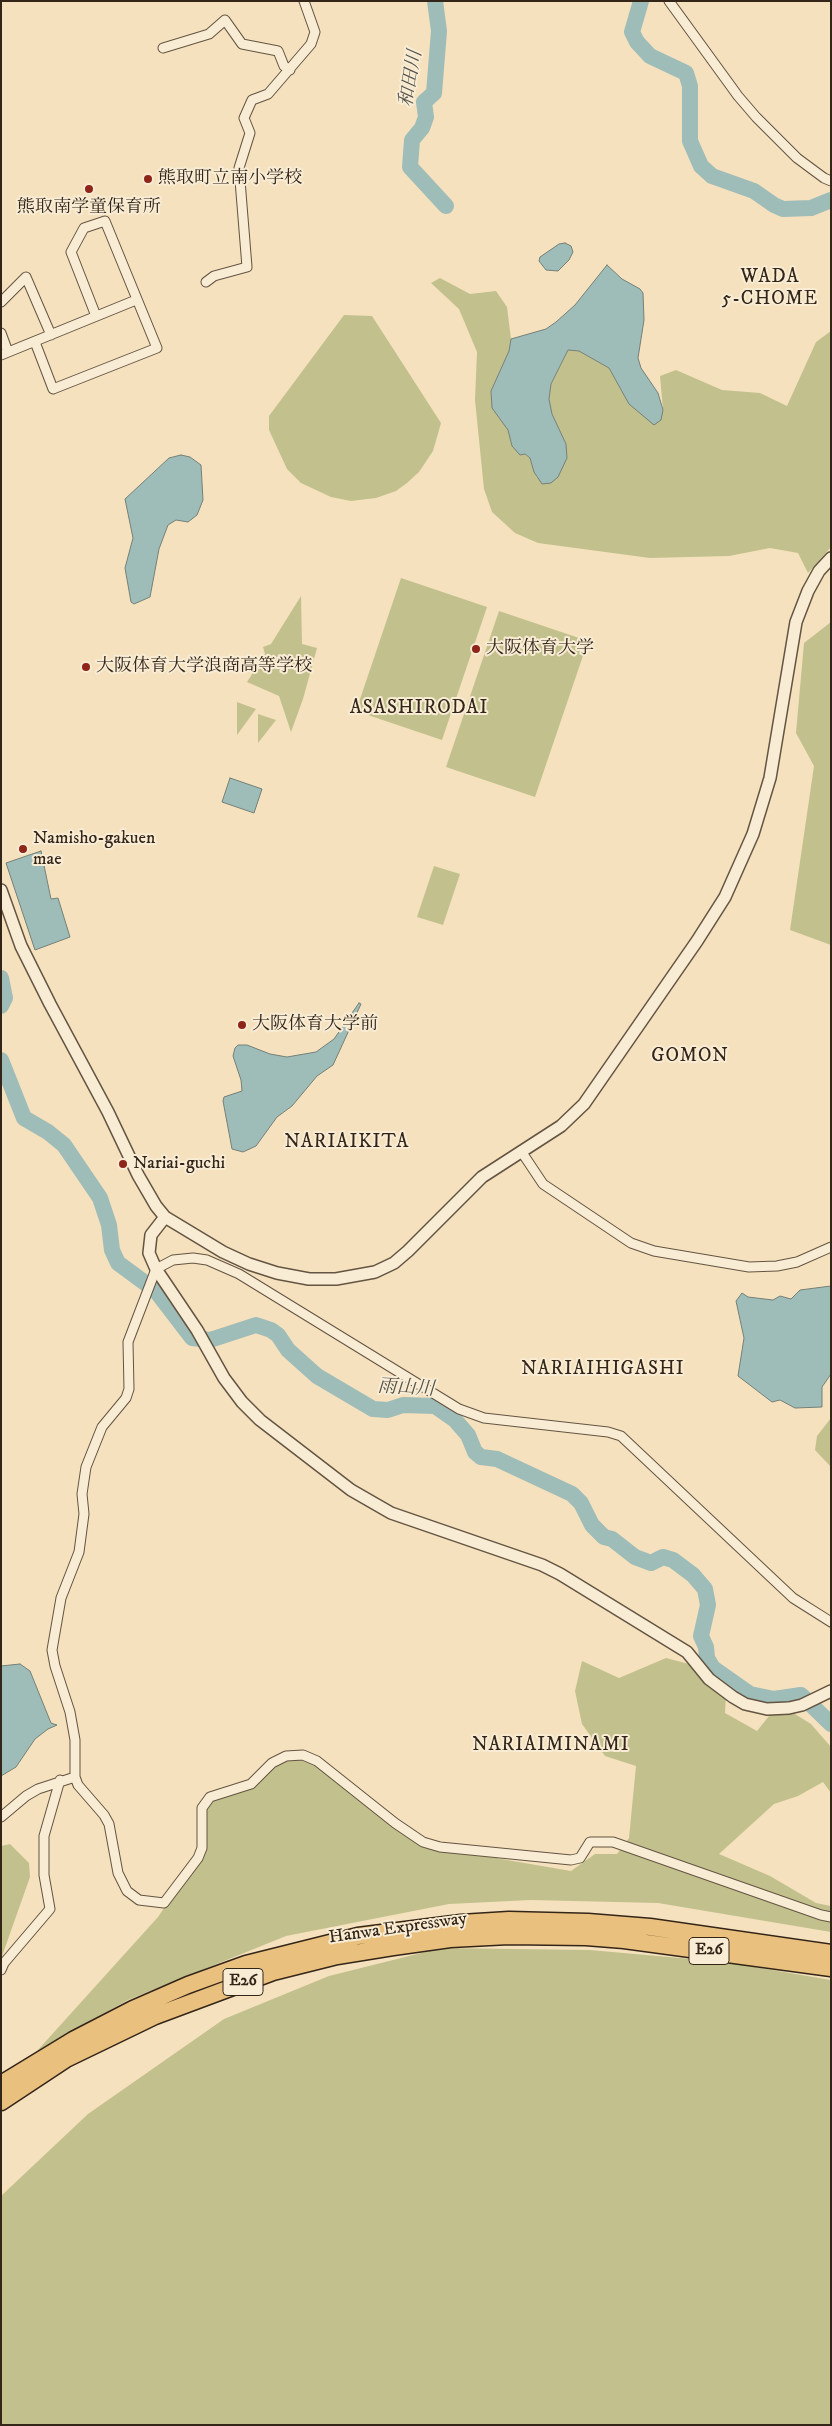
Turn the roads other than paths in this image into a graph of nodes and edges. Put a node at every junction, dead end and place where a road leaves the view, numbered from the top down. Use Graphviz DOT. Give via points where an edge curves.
graph roads {
  1 [pos="304,1"];
  2 [pos="669,1"];
  3 [pos="163,48"];
  4 [pos="290,70"];
  5 [pos="831,180"];
  6 [pos="206,282"];
  7 [pos="136,300"];
  8 [pos="1,302"];
  9 [pos="96,316"];
  10 [pos="1,333"];
  11 [pos="51,335"];
  12 [pos="35,342"];
  13 [pos="5,354"];
  14 [pos="831,558"];
  15 [pos="1,890"];
  16 [pos="521,1151"];
  17 [pos="165,1217"];
  18 [pos="831,1247"];
  19 [pos="156,1269"];
  20 [pos="831,1622"];
  21 [pos="831,1691"];
  22 [pos="75,1777"];
  23 [pos="60,1780"];
  24 [pos="1,1817"];
  25 [pos="831,1917"];
  26 [pos="509,1928"];
  27 [pos="587,1929"];
  28 [pos="831,1952"];
  29 [pos="831,1968"];
  30 [pos="1,1970"];
  31 [pos="1,2084"];
  32 [pos="1,2102"];
  1 -- 4 [label="street" via="315,32 311,44"];
  2 -- 5 [label="street" via="756,117 797,158"];
  3 -- 4 [label="street" via="209,34 226,20 242,44 278,51 284,66"];
  4 -- 6 [label="street" via="268,94 252,100 244,118 250,133 239,168 247,267 214,276"];
  7 -- 9 [label="street"];
  7 -- 9 [label="street" via="105,221 84,228 71,252"];
  7 -- 12 [label="street" via="157,348 53,389"];
  8 -- 11 [label="street" via="26,276"];
  9 -- 11 [label="street"];
  10 -- 13 [label="street"];
  11 -- 12 [label="street"];
  12 -- 13 [label="street"];
  14 -- 16 [label="street" via="808,591 796,622 770,778 753,834 725,897 593,1093 561,1126"];
  15 -- 17 [label="street" via="21,946 50,1004 138,1175"];
  16 -- 17 [label="street" via="482,1177 394,1263 358,1277 309,1279 268,1270 223,1252"];
  16 -- 18 [label="street" via="542,1184 631,1243 654,1251 749,1268 797,1262"];
  17 -- 19 [label="street" via="151,1235 149,1245"];
  19 -- 20 [label="street" via="173,1260 193,1258 223,1265 471,1414 621,1436 793,1598"];
  19 -- 21 [label="street" via="242,1402 260,1420 370,1502 391,1513 542,1564 687,1652 709,1679 745,1704 767,1709 789,1708"];
  19 -- 22 [label="street" via="128,1342 129,1389 126,1398 102,1427 86,1467 79,1552 60,1598 52,1650 70,1712 75,1740"];
  22 -- 23 [label="street"];
  22 -- 25 [label="street" via="109,1824 118,1873 127,1891 139,1900 152,1903 164,1903 170,1898 198,1858 202,1848 202,1808 210,1797 251,1784 272,1763 286,1756 302,1755 317,1761 423,1842 440,1847 571,1860 580,1858 590,1842 613,1842"];
  23 -- 24 [label="street" via="26,1796"];
  23 -- 30 [label="street" via="44,1836 44,1875 50,1908"];
  26 -- 27 [label="highway, Hanwa Expressway / E26"];
  26 -- 31 [label="highway, Hanwa Expressway / E26" via="431,1926 358,1936 246,1964 133,2009 73,2040"];
  26 -- 32 [label="highway, Hanwa Expressway / E26" via="337,1956 273,1972 111,2036 66,2059"];
  27 -- 28 [label="highway, Hanwa Expressway / E26" via="650,1927"];
  27 -- 29 [label="highway, Hanwa Expressway / E26" via="624,1940"];
}
